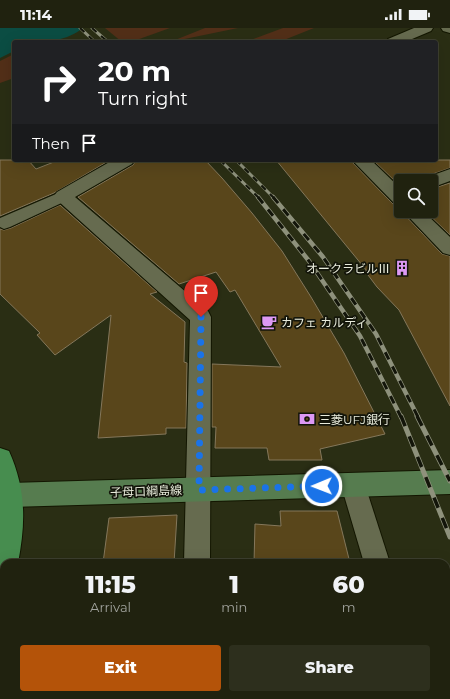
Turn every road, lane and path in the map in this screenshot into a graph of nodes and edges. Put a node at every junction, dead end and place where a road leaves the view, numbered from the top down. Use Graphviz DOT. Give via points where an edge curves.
graph roads {
  1 [pos="426,28"];
  2 [pos="398,40"];
  3 [pos="122,162"];
  4 [pos="363,162"];
  5 [pos="450,175"];
  6 [pos="438,179"];
  7 [pos="394,191"];
  8 [pos="63,196"];
  9 [pos="419,218"];
  10 [pos="4,223"];
  11 [pos="450,248"];
  12 [pos="0,459"];
  13 [pos="450,482"];
  14 [pos="353,485"];
  15 [pos="199,490"];
  16 [pos="10,495"];
  17 [pos="6,559"];
  18 [pos="197,559"];
  19 [pos="375,559"];
  1 -- 2 [label="street"];
  3 -- 8 [label="street"];
  4 -- 7 [label="street"];
  5 -- 6 [label="street"];
  8 -- 10 [label="lane"];
  8 -- 15 [label="street" via="201,317"];
  9 -- 11 [label="street"];
  12 -- 16 [label="main road" via="5,469"];
  13 -- 14 [label="main road, 子母口綱島線"];
  14 -- 15 [label="main road, 子母口綱島線"];
  14 -- 19 [label="street"];
  15 -- 16 [label="main road, 子母口綱島線"];
  15 -- 18 [label="street"];
  16 -- 17 [label="main road" via="10,538"];
}
